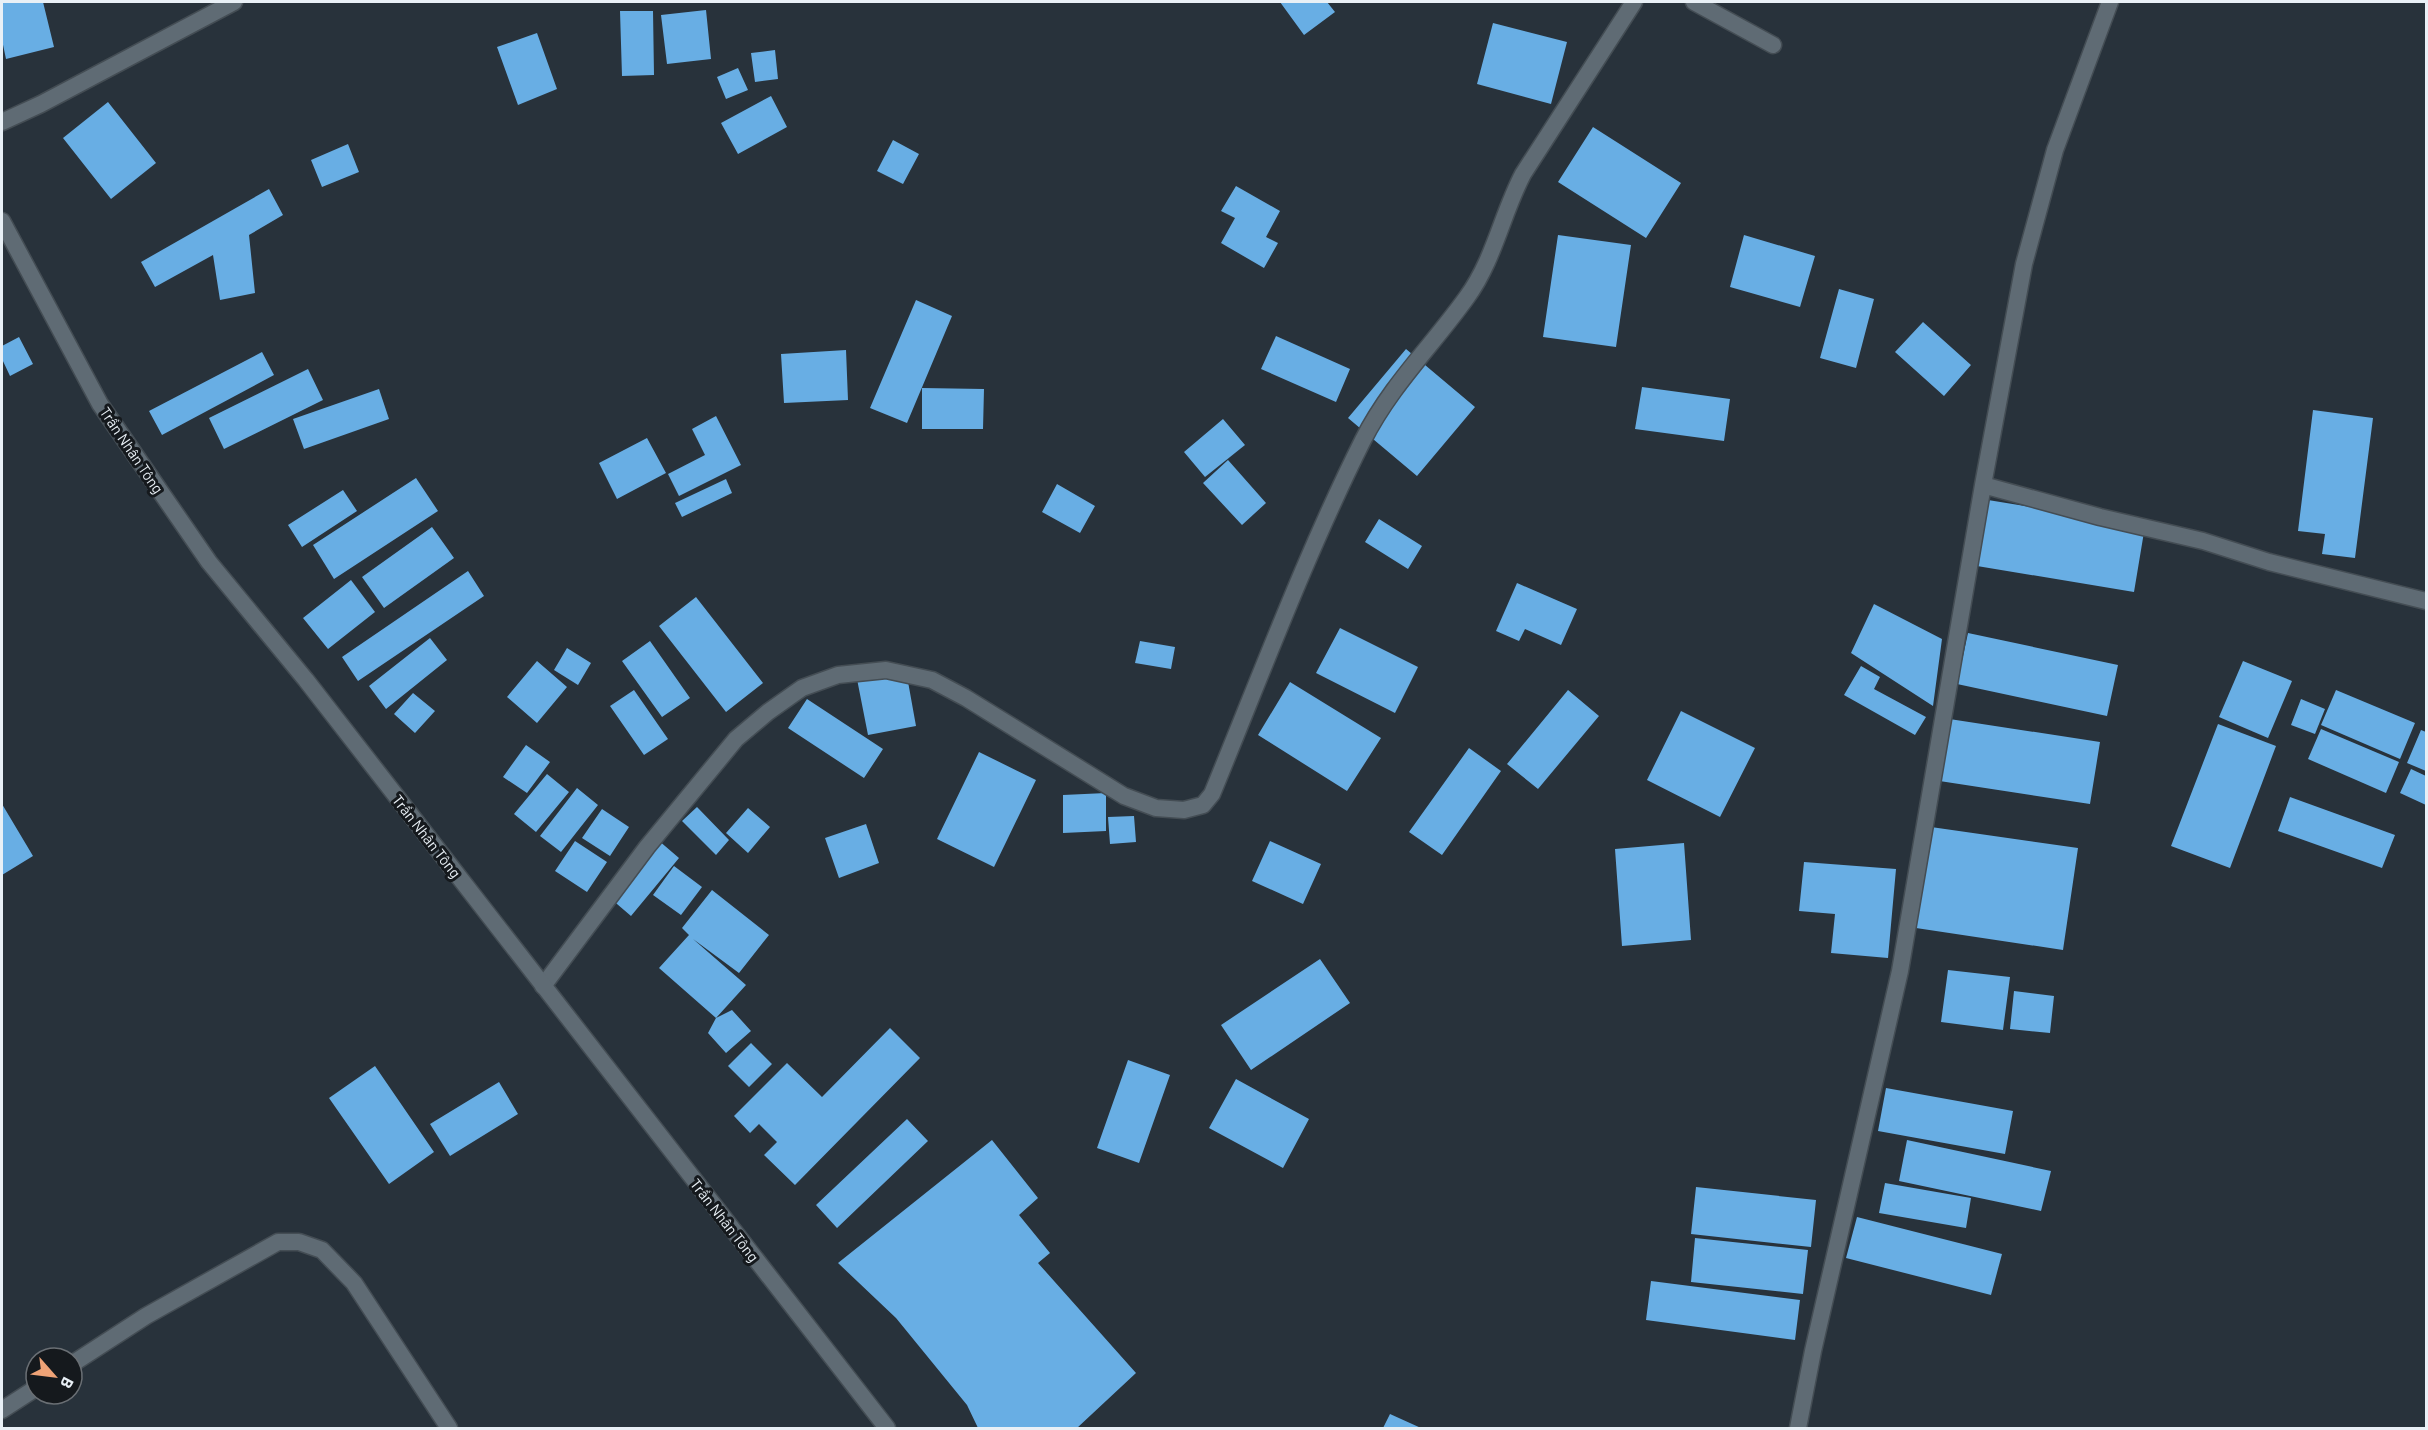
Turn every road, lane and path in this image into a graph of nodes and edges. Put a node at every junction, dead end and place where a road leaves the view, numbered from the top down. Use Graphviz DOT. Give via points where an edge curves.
graph roads {
  1 [pos="234,2"];
  2 [pos="1634,2"];
  3 [pos="1694,2"];
  4 [pos="2110,2"];
  5 [pos="1773,45"];
  6 [pos="2,122"];
  7 [pos="2,221"];
  8 [pos="1983,485"];
  9 [pos="2427,602"];
  10 [pos="543,986"];
  11 [pos="84,1356"];
  12 [pos="24,1396"];
  13 [pos="2,1410"];
  14 [pos="449,1428"];
  15 [pos="887,1428"];
  16 [pos="1798,1428"];
  1 -- 6 [label="street"];
  2 -- 10 [label="street" via="1523,174 1510,198 1489,258 1467,297 1404,375 1365,438 1318,536 1212,794 1203,805 1184,810 1156,808 1124,796 932,680 886,670 838,675 802,688 736,739 647,847"];
  3 -- 5 [label="street"];
  4 -- 8 [label="street" via="2039,204"];
  7 -- 10 [label="street, Trần Nhân Tông" via="100,404 209,562 306,680"];
  8 -- 9 [label="street"];
  8 -- 16 [label="street" via="1900,971"];
  10 -- 15 [label="street, Trần Nhân Tông"];
  11 -- 14 [label="street" via="278,1242 299,1242 322,1250 354,1282"];
  12 -- 13 [label="street"];
}
